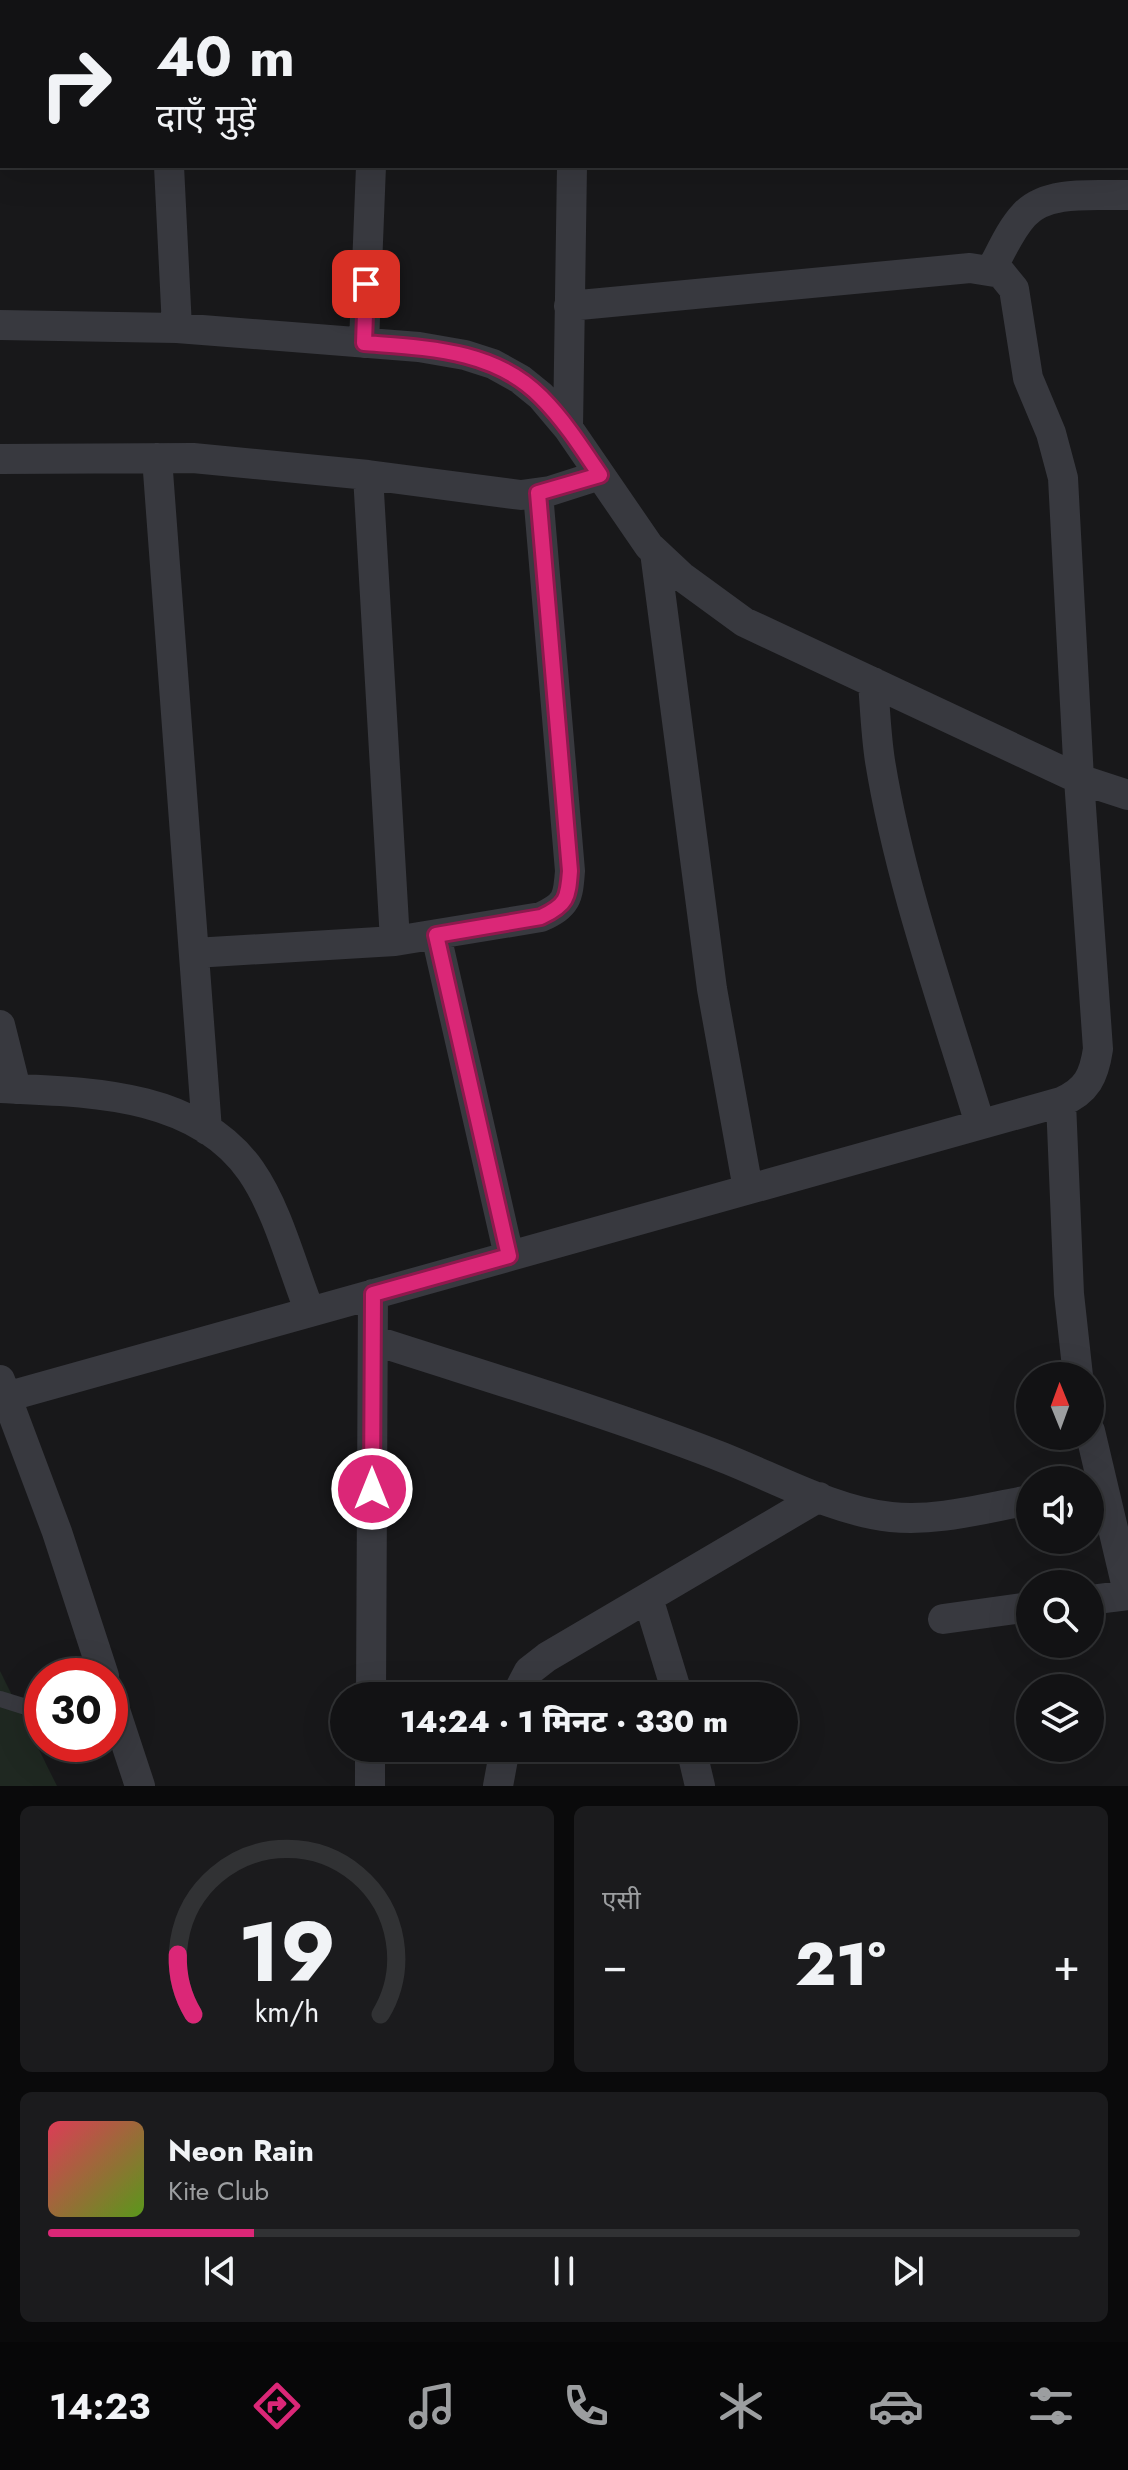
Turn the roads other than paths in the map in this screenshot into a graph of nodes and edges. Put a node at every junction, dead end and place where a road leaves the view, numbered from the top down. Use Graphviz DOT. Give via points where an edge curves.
graph roads {
  1 [pos="169,168"];
  2 [pos="371,168"];
  3 [pos="572,168"];
  4 [pos="1128,195"];
  5 [pos="991,270"];
  6 [pos="569,306"];
  7 [pos="0,325"];
  8 [pos="177,328"];
  9 [pos="364,343"];
  10 [pos="568,428"];
  11 [pos="157,458"];
  12 [pos="0,459"];
  13 [pos="368,475"];
  14 [pos="600,475"];
  15 [pos="538,493"];
  16 [pos="655,552"];
  17 [pos="873,682"];
  18 [pos="1079,779"];
  19 [pos="1128,795"];
  20 [pos="436,935"];
  21 [pos="395,941"];
  22 [pos="194,953"];
  23 [pos="0,1025"];
  24 [pos="8,1088"];
  25 [pos="1061,1102"];
  26 [pos="980,1124"];
  27 [pos="207,1130"];
  28 [pos="748,1189"];
  29 [pos="509,1256"];
  30 [pos="373,1294"];
  31 [pos="310,1312"];
  32 [pos="373,1340"];
  33 [pos="1076,1362"];
  34 [pos="3,1388"];
  35 [pos="819,1497"];
  36 [pos="1016,1503"];
  37 [pos="1104,1512"];
  38 [pos="1128,1593"];
  39 [pos="1104,1597"];
  40 [pos="648,1598"];
  41 [pos="1016,1609"];
  42 [pos="943,1619"];
  43 [pos="98,1658"];
  44 [pos="371,1682"];
  45 [pos="523,1682"];
  46 [pos="674,1682"];
  47 [pos="0,1699"];
  48 [pos="24,1706"];
  49 [pos="128,1760"];
  50 [pos="370,1762"];
  51 [pos="502,1762"];
  52 [pos="694,1762"];
  53 [pos="140,1786"];
  54 [pos="370,1786"];
  55 [pos="498,1786"];
  56 [pos="700,1786"];
  1 -- 8 [label="street"];
  2 -- 9 [label="street"];
  3 -- 6 [label="street"];
  4 -- 5 [label="street" via="1064,197 1035,206 1017,224"];
  5 -- 6 [label="street"];
  5 -- 18 [label="street" via="1001,273 1014,289 1028,378 1063,478"];
  6 -- 10 [label="street"];
  7 -- 8 [label="street"];
  8 -- 9 [label="street"];
  9 -- 10 [label="street" via="419,347 493,364 541,396"];
  10 -- 14 [label="street"];
  11 -- 12 [label="street"];
  11 -- 13 [label="street"];
  11 -- 22 [label="street"];
  13 -- 15 [label="street"];
  13 -- 21 [label="street"];
  14 -- 15 [label="street"];
  14 -- 16 [label="street"];
  15 -- 20 [label="street" via="569,890 558,909 541,917"];
  16 -- 17 [label="street" via="744,622"];
  16 -- 28 [label="street" via="712,989"];
  17 -- 18 [label="street"];
  17 -- 26 [label="street" via="880,760 913,903"];
  18 -- 19 [label="street"];
  18 -- 25 [label="street" via="1098,1049 1088,1084"];
  20 -- 21 [label="street"];
  20 -- 29 [label="street"];
  21 -- 22 [label="street"];
  22 -- 27 [label="street"];
  23 -- 24 [label="street"];
  24 -- 27 [label="street" via="119,1098 176,1111"];
  25 -- 26 [label="street"];
  25 -- 33 [label="street"];
  26 -- 28 [label="street"];
  27 -- 31 [label="street" via="250,1171 269,1205"];
  28 -- 29 [label="street"];
  29 -- 30 [label="street"];
  30 -- 31 [label="street"];
  30 -- 32 [label="street"];
  31 -- 34 [label="street"];
  32 -- 35 [label="street" via="715,1454"];
  32 -- 44 [label="street"];
  34 -- 43 [label="street"];
  35 -- 36 [label="street" via="905,1519"];
  35 -- 40 [label="street"];
  37 -- 38 [label="street"];
  38 -- 39 [label="street"];
  40 -- 45 [label="street" via="547,1657"];
  40 -- 46 [label="street"];
  41 -- 42 [label="street"];
  47 -- 48 [label="lane"];
  49 -- 53 [label="street"];
  50 -- 54 [label="street"];
  51 -- 55 [label="street"];
  52 -- 56 [label="street"];
}
